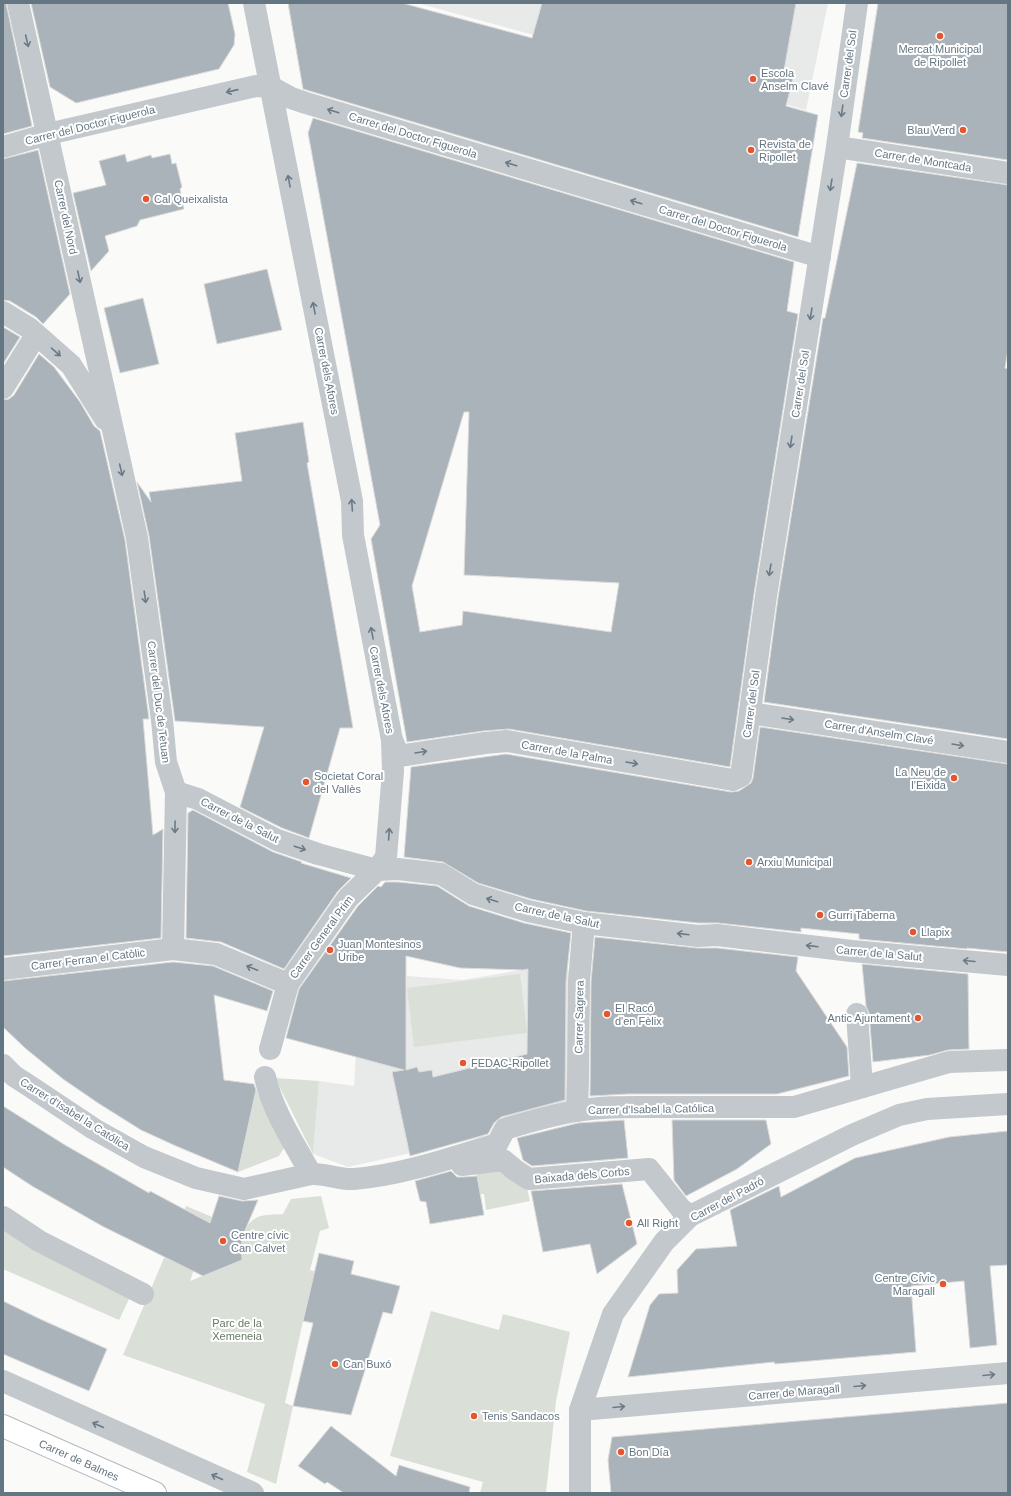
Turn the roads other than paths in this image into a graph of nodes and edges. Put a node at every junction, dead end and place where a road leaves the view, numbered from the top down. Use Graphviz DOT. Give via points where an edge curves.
graph roads {
  1 [pos="18,3"];
  2 [pos="254,3"];
  3 [pos="857,3"];
  4 [pos="271,87"];
  5 [pos="48,134"];
  6 [pos="3,147"];
  7 [pos="837,147"];
  8 [pos="1008,173"];
  9 [pos="820,257"];
  10 [pos="3,312"];
  11 [pos="36,335"];
  12 [pos="3,388"];
  13 [pos="112,432"];
  14 [pos="750,713"];
  15 [pos="392,740"];
  16 [pos="1008,752"];
  17 [pos="742,765"];
  18 [pos="176,792"];
  19 [pos="377,870"];
  20 [pos="584,923"];
  21 [pos="172,949"];
  22 [pos="1008,965"];
  23 [pos="3,969"];
  24 [pos="288,984"];
  25 [pos="857,1014"];
  26 [pos="270,1049"];
  27 [pos="1008,1060"];
  28 [pos="3,1065"];
  29 [pos="265,1077"];
  30 [pos="862,1087"];
  31 [pos="1008,1104"];
  32 [pos="577,1111"];
  33 [pos="441,1161"];
  34 [pos="311,1174"];
  35 [pos="690,1216"];
  36 [pos="3,1217"];
  37 [pos="143,1294"];
  38 [pos="1008,1373"];
  39 [pos="3,1381"];
  40 [pos="580,1410"];
  41 [pos="3,1426"];
  42 [pos="155,1493"];
  43 [pos="253,1493"];
  44 [pos="580,1493"];
  1 -- 5 [label="street, Carrer del Nord, one-way"];
  2 -- 4 [label="street, Carrer dels Afores"];
  3 -- 7 [label="street, Carrer del Sol, one-way"];
  4 -- 5 [label="street, Carrer del Doctor Figuerola, one-way" via="256,86"];
  9 -- 4 [label="street, Carrer del Doctor Figuerola, one-way" via="306,103"];
  15 -- 4 [label="street, Carrer dels Afores, one-way" via="353,535 352,501"];
  5 -- 6 [label="street, Carrer del Doctor Figuerola"];
  5 -- 13 [label="street, Carrer del Nord, one-way"];
  7 -- 8 [label="street, Carrer de Montcada"];
  7 -- 9 [label="street, Carrer del Sol, one-way"];
  9 -- 14 [label="street, Carrer del Sol, one-way"];
  10 -- 11 [label="street"];
  11 -- 12 [label="street"];
  11 -- 13 [label="street, one-way" via="72,365"];
  13 -- 18 [label="street, Carrer del Duc de Tetuan, one-way" via="137,538 166,762"];
  14 -- 16 [label="street, Carrer d'Anselm Clavé, one-way"];
  14 -- 17 [label="street, Carrer del Sol"];
  15 -- 17 [label="street, Carrer de la Palma, one-way" via="399,756 507,742 733,780 740,776"];
  19 -- 15 [label="street, Carrer General Prim, one-way" via="386,856 393,771"];
  18 -- 19 [label="street, Carrer de la Salut, one-way" via="198,799 277,840"];
  18 -- 21 [label="street, Carrer del Duc de Tetuan, one-way"];
  20 -- 19 [label="street, Carrer de la Salut, one-way" via="528,911 473,894 441,874 398,869"];
  19 -- 24 [label="street, Carrer General Prim" via="348,898"];
  22 -- 20 [label="street, Carrer de la Salut, one-way" via="852,951 717,934 698,936"];
  20 -- 32 [label="street, Carrer Sagrera" via="579,981"];
  21 -- 23 [label="street, Carrer Ferran el Catòlic"];
  24 -- 21 [label="street, one-way" via="216,954"];
  24 -- 26 [label="street, Carrer General Prim"];
  25 -- 30 [label="street"];
  27 -- 30 [label="street, Carrer d'Isabel la Católica" via="949,1062"];
  28 -- 34 [label="street, Carrer d'Isabel la Católica" via="14,1076 94,1129 144,1157 196,1178 244,1189"];
  29 -- 34 [label="street" via="285,1128"];
  30 -- 32 [label="street, Carrer d'Isabel la Católica" via="794,1107 603,1108"];
  31 -- 35 [label="street, Carrer del Padró" via="927,1109 899,1115 852,1135"];
  32 -- 33 [label="street, Carrer d'Isabel la Católica" via="505,1129 497,1144"];
  33 -- 34 [label="street, Carrer d'Isabel la Católica" via="352,1179"];
  33 -- 35 [label="street, Baixada dels Corbs" via="444,1168 503,1160 530,1179 649,1169 681,1209"];
  35 -- 40 [label="street, Carrer del Padró" via="664,1242 613,1314"];
  36 -- 37 [label="street" via="39,1241"];
  40 -- 38 [label="street, Carrer de Maragall, one-way"];
  43 -- 39 [label="street, one-way"];
  40 -- 44 [label="street, Carrer del Padró"];
  41 -- 42 [label="main road, Carrer de Balmes"];
}
